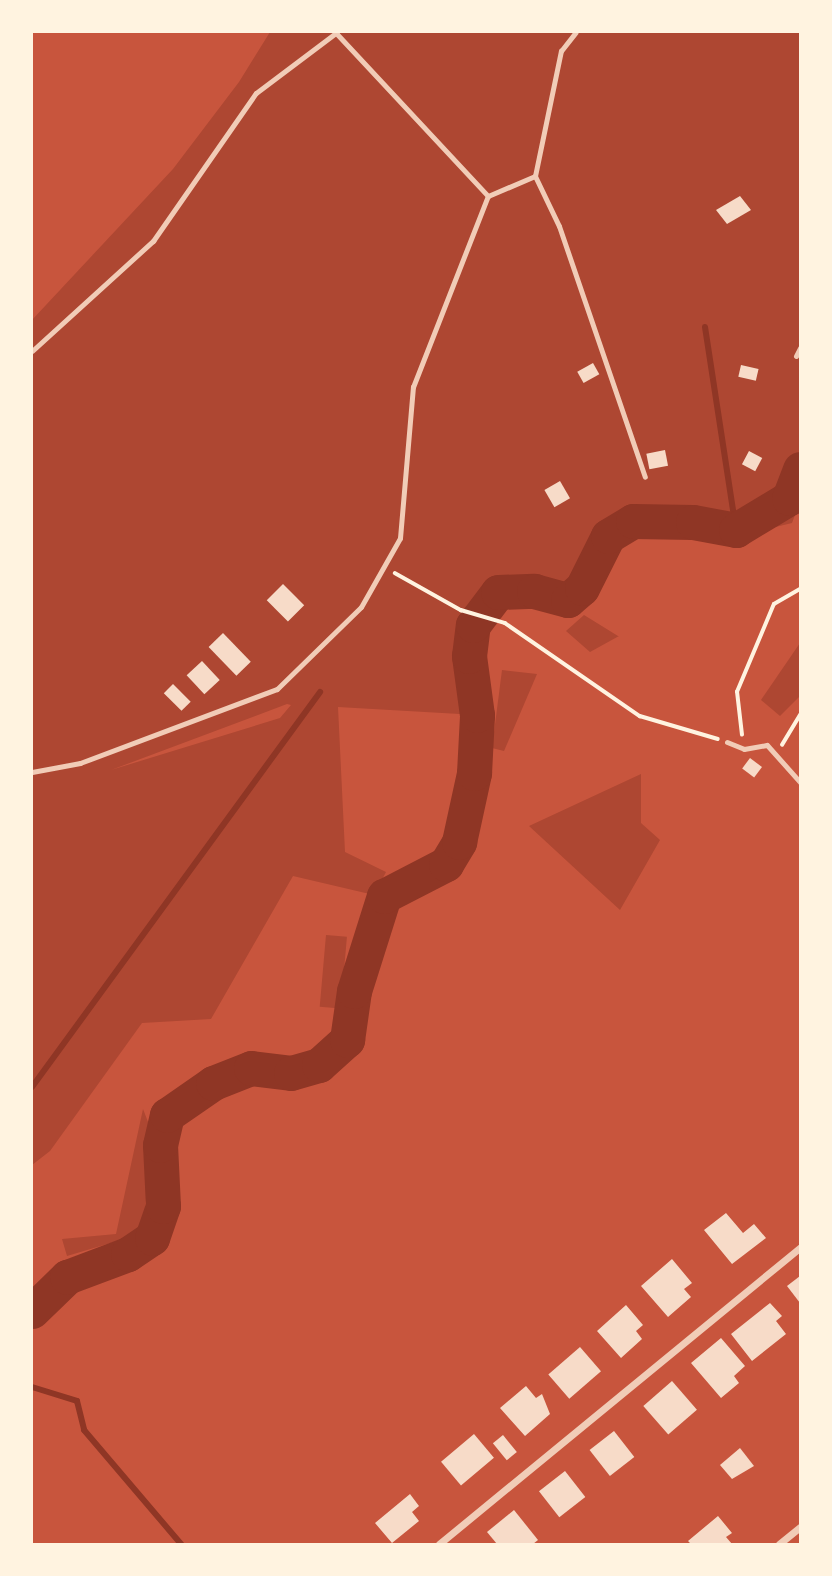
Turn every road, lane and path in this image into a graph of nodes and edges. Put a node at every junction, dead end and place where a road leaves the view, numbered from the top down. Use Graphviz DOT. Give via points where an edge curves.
graph roads {
  1 [pos="337,32"];
  2 [pos="576,32"];
  3 [pos="535,176"];
  4 [pos="488,196"];
  5 [pos="800,348"];
  6 [pos="32,351"];
  7 [pos="796,356"];
  8 [pos="645,477"];
  9 [pos="384,567"];
  10 [pos="800,589"];
  11 [pos="800,715"];
  12 [pos="727,741"];
  13 [pos="744,749"];
  14 [pos="775,756"];
  15 [pos="32,772"];
  16 [pos="800,782"];
  17 [pos="800,1247"];
  18 [pos="800,1527"];
  19 [pos="439,1545"];
  20 [pos="779,1545"];
  1 -- 4 [label="lane"];
  1 -- 6 [label="lane" via="256,93 153,241"];
  2 -- 3 [label="lane" via="561,51"];
  3 -- 4 [label="lane"];
  3 -- 8 [label="lane" via="559,226"];
  4 -- 9 [label="lane" via="412,387 400,538"];
  5 -- 7 [label="lane"];
  9 -- 12 [label="path" via="461,610 505,623 640,716"];
  9 -- 15 [label="lane" via="361,607 277,689 80,763"];
  10 -- 13 [label="path" via="774,604 737,692"];
  11 -- 14 [label="path"];
  12 -- 13 [label="lane"];
  13 -- 14 [label="lane" via="767,745"];
  14 -- 16 [label="lane"];
  17 -- 19 [label="street"];
  18 -- 20 [label="street"];
}
